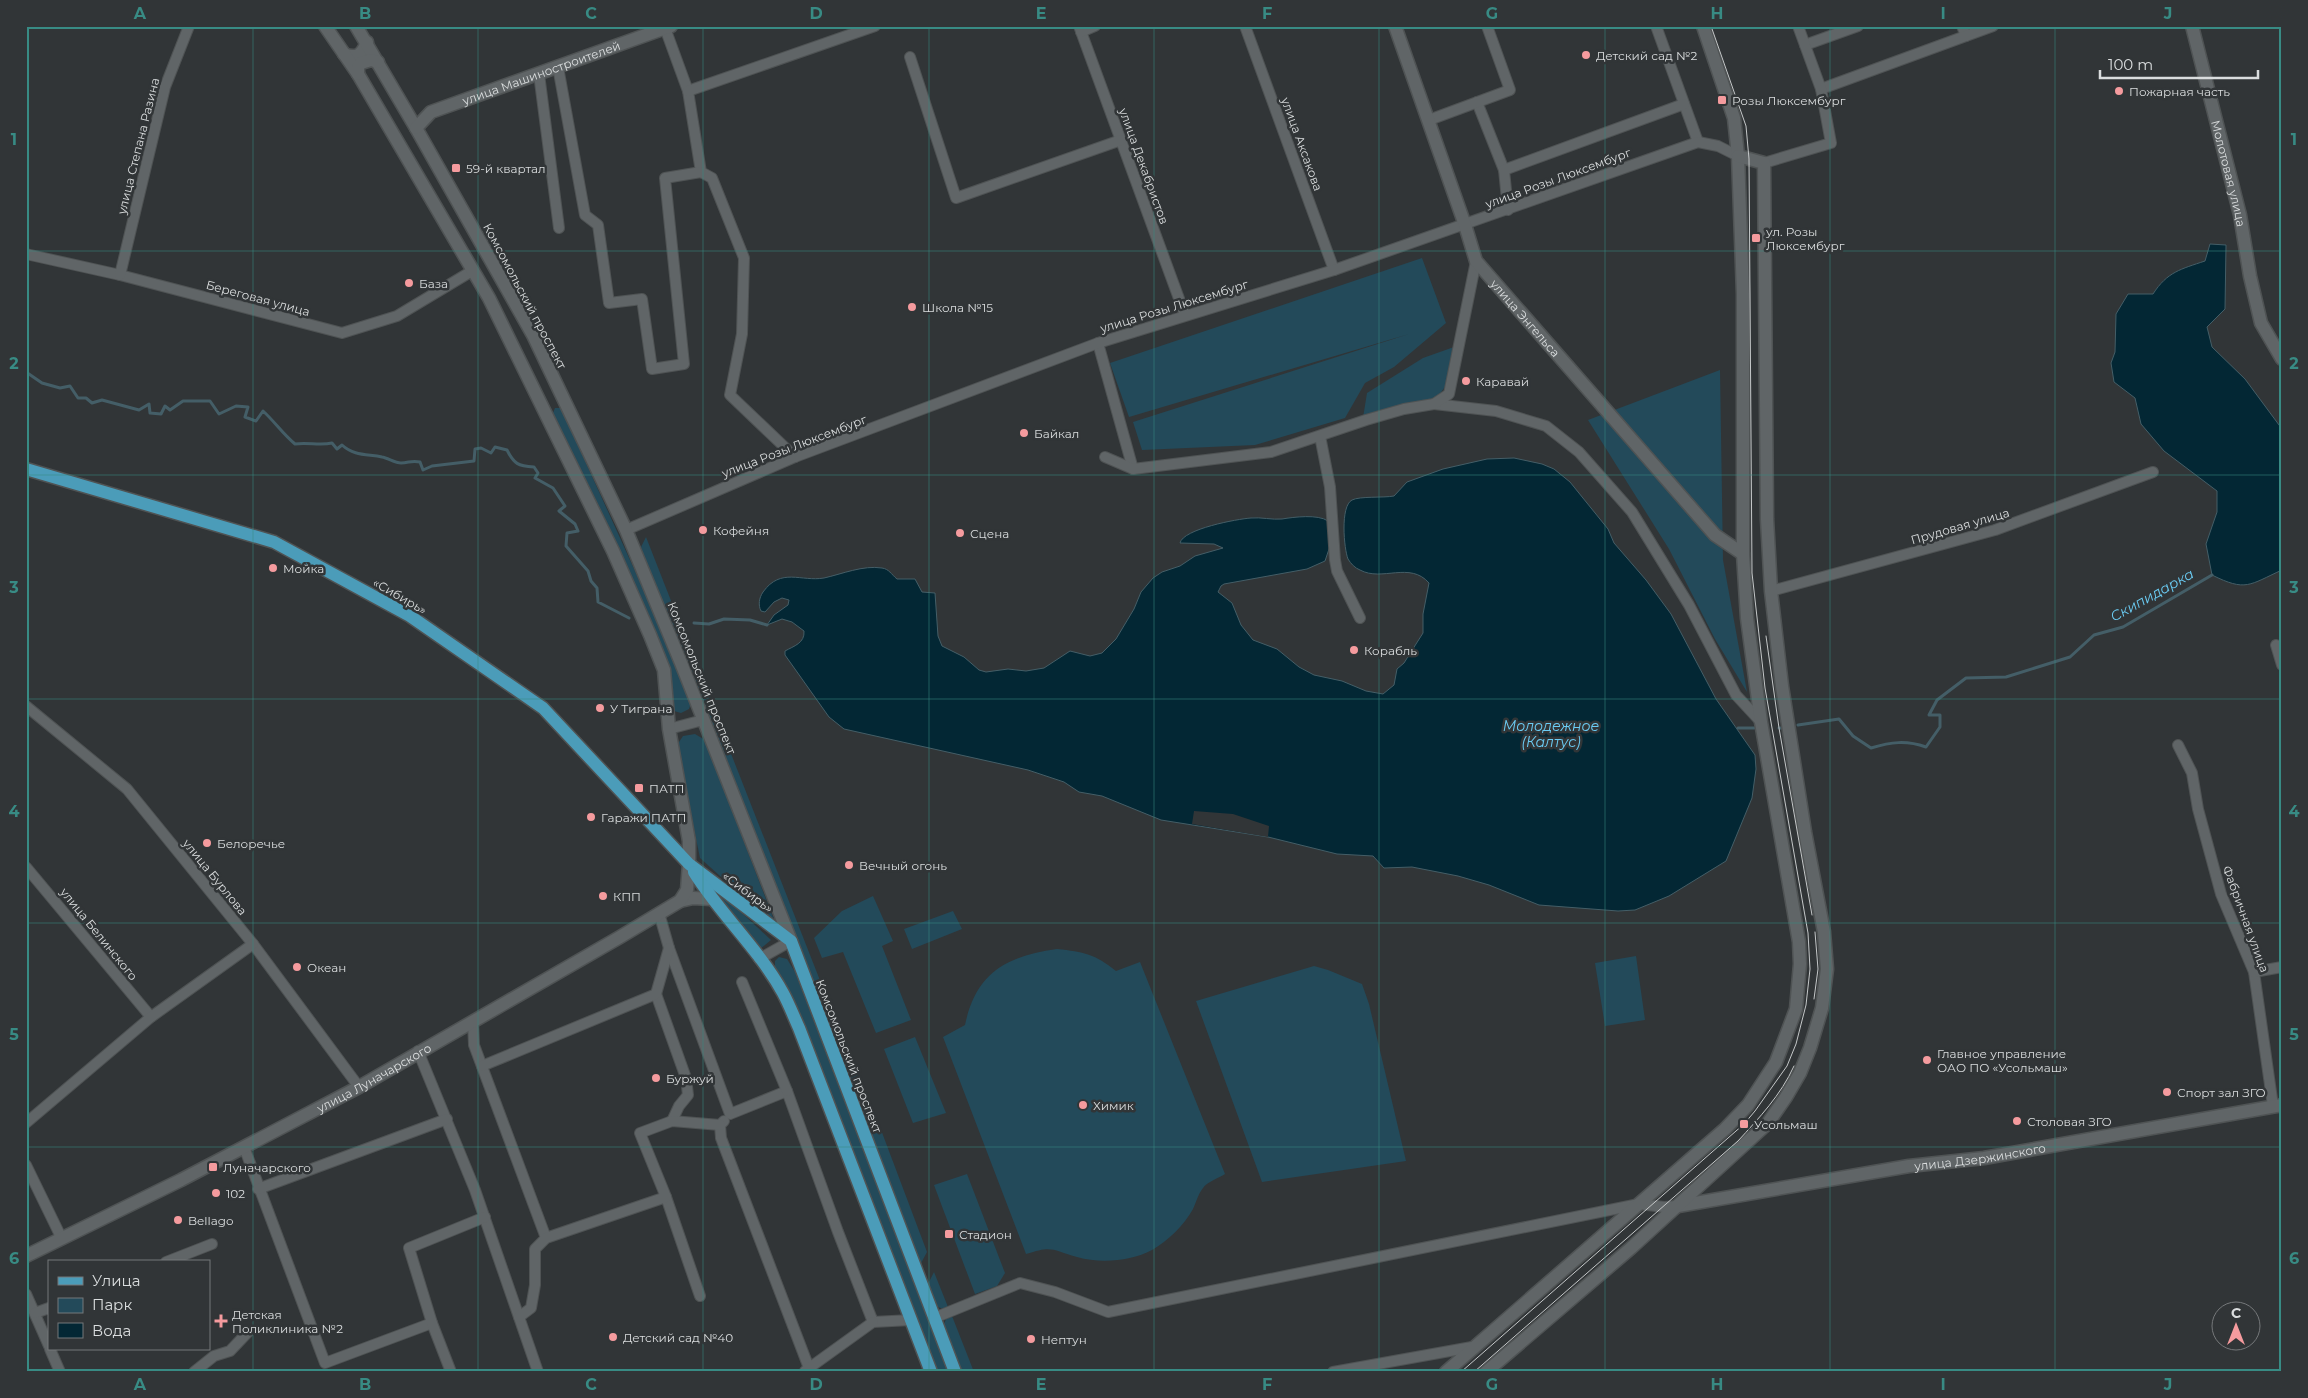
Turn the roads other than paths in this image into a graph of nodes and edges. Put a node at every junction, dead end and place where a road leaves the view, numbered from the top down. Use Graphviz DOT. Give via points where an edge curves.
graph roads {
  1 [pos="189,26"];
  2 [pos="325,26"];
  3 [pos="356,26"];
  4 [pos="875,26"];
  5 [pos="1095,26"];
  6 [pos="1245,26"];
  7 [pos="1395,26"];
  8 [pos="1487,26"];
  9 [pos="1656,26"];
  10 [pos="1703,26"];
  11 [pos="1798,26"];
  12 [pos="1858,26"];
  13 [pos="1993,26"];
  14 [pos="2192,26"];
  15 [pos="668,27"];
  16 [pos="1080,29"];
  17 [pos="1964,31"];
  18 [pos="367,42"];
  19 [pos="1805,45"];
  20 [pos="344,54"];
  21 [pos="910,57"];
  22 [pos="378,62"];
  23 [pos="558,68"];
  24 [pos="358,74"];
  25 [pos="539,74"];
  26 [pos="1821,89"];
  27 [pos="688,92"];
  28 [pos="1477,102"];
  29 [pos="1684,104"];
  30 [pos="1429,120"];
  31 [pos="416,128"];
  32 [pos="1122,140"];
  33 [pos="1698,142"];
  34 [pos="1738,156"];
  35 [pos="1764,163"];
  36 [pos="1504,170"];
  37 [pos="701,172"];
  38 [pos="1508,210"];
  39 [pos="1465,225"];
  40 [pos="559,228"];
  41 [pos="26,254"];
  42 [pos="1476,261"];
  43 [pos="1334,270"];
  44 [pos="472,271"];
  45 [pos="120,275"];
  46 [pos="1185,315"];
  47 [pos="1098,343"];
  48 [pos="2282,359"];
  49 [pos="561,392"];
  50 [pos="540,402"];
  51 [pos="1434,404"];
  52 [pos="1320,436"];
  53 [pos="795,457"];
  54 [pos="1105,457"];
  55 [pos="1133,468"];
  56 [pos="26,469"];
  57 [pos="2153,472"];
  58 [pos="626,530"];
  59 [pos="1743,554"];
  60 [pos="1771,591"];
  61 [pos="1360,618"];
  62 [pos="2276,645"];
  63 [pos="2282,664"];
  64 [pos="26,706"];
  65 [pos="703,720"];
  66 [pos="1761,722"];
  67 [pos="670,729"];
  68 [pos="2178,745"];
  69 [pos="689,864"];
  70 [pos="26,868"];
  71 [pos="711,899"];
  72 [pos="680,901"];
  73 [pos="659,913"];
  74 [pos="791,941"];
  75 [pos="253,944"];
  76 [pos="669,948"];
  77 [pos="759,959"];
  78 [pos="2282,966"];
  79 [pos="2254,972"];
  80 [pos="742,982"];
  81 [pos="656,994"];
  82 [pos="151,1017"];
  83 [pos="473,1021"];
  84 [pos="418,1051"];
  85 [pos="482,1066"];
  86 [pos="359,1087"];
  87 [pos="787,1091"];
  88 [pos="2277,1106"];
  89 [pos="730,1114"];
  90 [pos="447,1119"];
  91 [pos="672,1121"];
  92 [pos="26,1122"];
  93 [pos="720,1125"];
  94 [pos="244,1147"];
  95 [pos="26,1165"];
  96 [pos="258,1189"];
  97 [pos="666,1197"];
  98 [pos="1639,1204"];
  99 [pos="1678,1206"];
  100 [pos="484,1217"];
  101 [pos="546,1238"];
  102 [pos="62,1239"];
  103 [pos="212,1244"];
  104 [pos="26,1256"];
  105 [pos="171,1260"];
  106 [pos="26,1294"];
  107 [pos="700,1296"];
  108 [pos="48,1308"];
  109 [pos="35,1313"];
  110 [pos="519,1317"];
  111 [pos="934,1318"];
  112 [pos="911,1320"];
  113 [pos="874,1322"];
  114 [pos="432,1323"];
  115 [pos="248,1332"];
  116 [pos="48,1344"];
  117 [pos="1472,1347"];
  118 [pos="50,1350"];
  119 [pos="806,1370"];
  120 [pos="60,1372"];
  121 [pos="194,1372"];
  122 [pos="451,1372"];
  123 [pos="538,1372"];
  124 [pos="931,1372"];
  125 [pos="955,1372"];
  126 [pos="1333,1372"];
  127 [pos="1446,1372"];
  128 [pos="1486,1372"];
  1 -- 45 [label="street, улица Степана Разина" via="165,87"];
  2 -- 20 [label="main road"];
  3 -- 18 [label="main road, Комсомольский проспект"];
  4 -- 27 [label="street"];
  5 -- 16 [label="street"];
  6 -- 43 [label="street, улица Аксакова"];
  7 -- 30 [label="main road, улица Энгельса"];
  8 -- 28 [label="street" via="1510,90"];
  9 -- 29 [label="street"];
  10 -- 34 [label="main road" via="1734,118"];
  11 -- 19 [label="street"];
  12 -- 19 [label="street"];
  13 -- 17 [label="street"];
  14 -- 48 [label="main road, Молотовая улица" via="2240,214 2261,323"];
  15 -- 23 [label="main road, улица Машиностроителей"];
  15 -- 27 [label="street"];
  16 -- 32 [label="street, улица Декабристов"];
  17 -- 26 [label="street"];
  18 -- 20 [label="main road" via="358,56"];
  18 -- 22 [label="main road, Комсомольский проспект"];
  19 -- 26 [label="street"];
  20 -- 24 [label="main road"];
  21 -- 32 [label="street" via="956,198"];
  22 -- 24 [label="main road" via="364,60 358,67"];
  22 -- 31 [label="main road, Комсомольский проспект"];
  23 -- 25 [label="main road, улица Машиностроителей"];
  23 -- 37 [label="street" via="585,214 598,225 609,303 642,299 652,370 684,364 665,178"];
  24 -- 44 [label="main road"];
  25 -- 31 [label="main road, улица Машиностроителей" via="431,112"];
  25 -- 40 [label="street"];
  26 -- 35 [label="street" via="1832,144"];
  27 -- 37 [label="street"];
  28 -- 30 [label="street"];
  28 -- 36 [label="street"];
  29 -- 33 [label="street"];
  29 -- 36 [label="street"];
  30 -- 39 [label="main road, улица Энгельса"];
  31 -- 49 [label="main road, Комсомольский проспект" via="533,335"];
  32 -- 46 [label="street, улица Декабристов"];
  33 -- 34 [label="street" via="1718,146"];
  33 -- 38 [label="street, улица Розы Люксембург"];
  34 -- 35 [label="main road"];
  34 -- 59 [label="main road" via="1743,294"];
  35 -- 60 [label="main road" via="1767,519"];
  36 -- 38 [label="street"];
  37 -- 53 [label="street" via="712,178 744,258 742,334 730,395"];
  38 -- 39 [label="street, улица Розы Люксембург"];
  39 -- 42 [label="main road, улица Энгельса"];
  39 -- 43 [label="street, улица Розы Люксембург"];
  41 -- 45 [label="street, Береговая улица"];
  42 -- 51 [label="street" via="1449,394"];
  42 -- 59 [label="main road, улица Энгельса" via="1715,535"];
  43 -- 46 [label="street, улица Розы Люксембург"];
  44 -- 45 [label="street, Береговая улица" via="397,316 342,333"];
  44 -- 50 [label="main road"];
  46 -- 47 [label="street, улица Розы Люксембург"];
  47 -- 53 [label="street, улица Розы Люксембург"];
  47 -- 55 [label="street"];
  49 -- 50 [label="main road" via="555,402"];
  49 -- 58 [label="main road, Комсомольский проспект"];
  50 -- 67 [label="main road" via="613,551 664,670"];
  51 -- 52 [label="street" via="1404,409"];
  51 -- 66 [label="street" via="1496,411 1546,426 1578,452 1632,512 1689,605 1736,695"];
  52 -- 55 [label="street" via="1271,452"];
  52 -- 61 [label="street" via="1330,487 1337,571"];
  53 -- 58 [label="street, улица Розы Люксембург"];
  54 -- 55 [label="street"];
  56 -- 69 [label="main road, «Сибирь»" via="274,542 410,616 543,708"];
  57 -- 60 [label="street, Прудовая улица" via="1995,530"];
  58 -- 65 [label="main road, Комсомольский проспект"];
  59 -- 66 [label="main road" via="1747,618"];
  60 -- 99 [label="main road" via="1782,686 1824,932 1827,969 1822,1008 1800,1073 1768,1122"];
  62 -- 63 [label="street"];
  64 -- 75 [label="street, улица Бурлова" via="127,788"];
  65 -- 67 [label="street"];
  65 -- 74 [label="main road, Комсомольский проспект"];
  66 -- 98 [label="main road" via="1799,942 1796,1009 1776,1062 1748,1105"];
  67 -- 69 [label="main road" via="689,841"];
  68 -- 79 [label="street, Фабричная улица" via="2192,773 2198,809 2221,894"];
  69 -- 71 [label="main road, «Сибирь»"];
  69 -- 72 [label="main road" via="687,890"];
  69 -- 74 [label="main road, «Сибирь»"];
  70 -- 82 [label="street, улица Белинского"];
  71 -- 72 [label="main road"];
  71 -- 77 [label="main road, «Сибирь»"];
  72 -- 73 [label="main road, улица Луначарского"];
  73 -- 76 [label="street"];
  73 -- 83 [label="main road, улица Луначарского"];
  74 -- 77 [label="street"];
  74 -- 111 [label="main road, Комсомольский проспект"];
  75 -- 82 [label="street"];
  75 -- 86 [label="street, улица Бурлова"];
  76 -- 81 [label="street"];
  76 -- 89 [label="street"];
  77 -- 112 [label="main road" via="783,992 799,1028"];
  78 -- 79 [label="street"];
  79 -- 88 [label="street, Фабричная улица"];
  80 -- 87 [label="street"];
  81 -- 85 [label="street"];
  81 -- 91 [label="street" via="686,1078 688,1095"];
  82 -- 92 [label="street"];
  83 -- 84 [label="main road, улица Луначарского"];
  83 -- 85 [label="street" via="474,1045"];
  84 -- 86 [label="main road, улица Луначарского"];
  84 -- 90 [label="street"];
  85 -- 101 [label="street"];
  86 -- 94 [label="main road, улица Луначарского"];
  87 -- 89 [label="street"];
  87 -- 113 [label="street"];
  88 -- 99 [label="main road, улица Дзержинского" via="1984,1158 1909,1166"];
  89 -- 93 [label="street"];
  90 -- 96 [label="street"];
  90 -- 100 [label="street"];
  91 -- 93 [label="street"];
  91 -- 97 [label="street" via="640,1132"];
  93 -- 119 [label="street" via="721,1138"];
  94 -- 96 [label="street"];
  94 -- 102 [label="main road, улица Луначарского"];
  95 -- 102 [label="street"];
  96 -- 114 [label="street" via="324,1363"];
  97 -- 101 [label="street"];
  97 -- 107 [label="street"];
  98 -- 99 [label="street"];
  98 -- 111 [label="street" via="1108,1312 1020,1283"];
  98 -- 117 [label="main road"];
  99 -- 128 [label="main road"];
  100 -- 110 [label="street"];
  100 -- 114 [label="street" via="409,1248"];
  101 -- 110 [label="street" via="535,1249 535,1285 530,1308"];
  102 -- 104 [label="main road, улица Луначарского"];
  103 -- 105 [label="street"];
  106 -- 109 [label="street"];
  108 -- 109 [label="street"];
  109 -- 116 [label="street"];
  110 -- 123 [label="street"];
  111 -- 125 [label="main road, Комсомольский проспект"];
  112 -- 113 [label="street"];
  112 -- 124 [label="main road"];
  113 -- 119 [label="street"];
  114 -- 122 [label="street"];
  115 -- 121 [label="street" via="230,1351 214,1356"];
  117 -- 126 [label="street"];
  117 -- 127 [label="main road"];
  118 -- 120 [label="street"];
}
